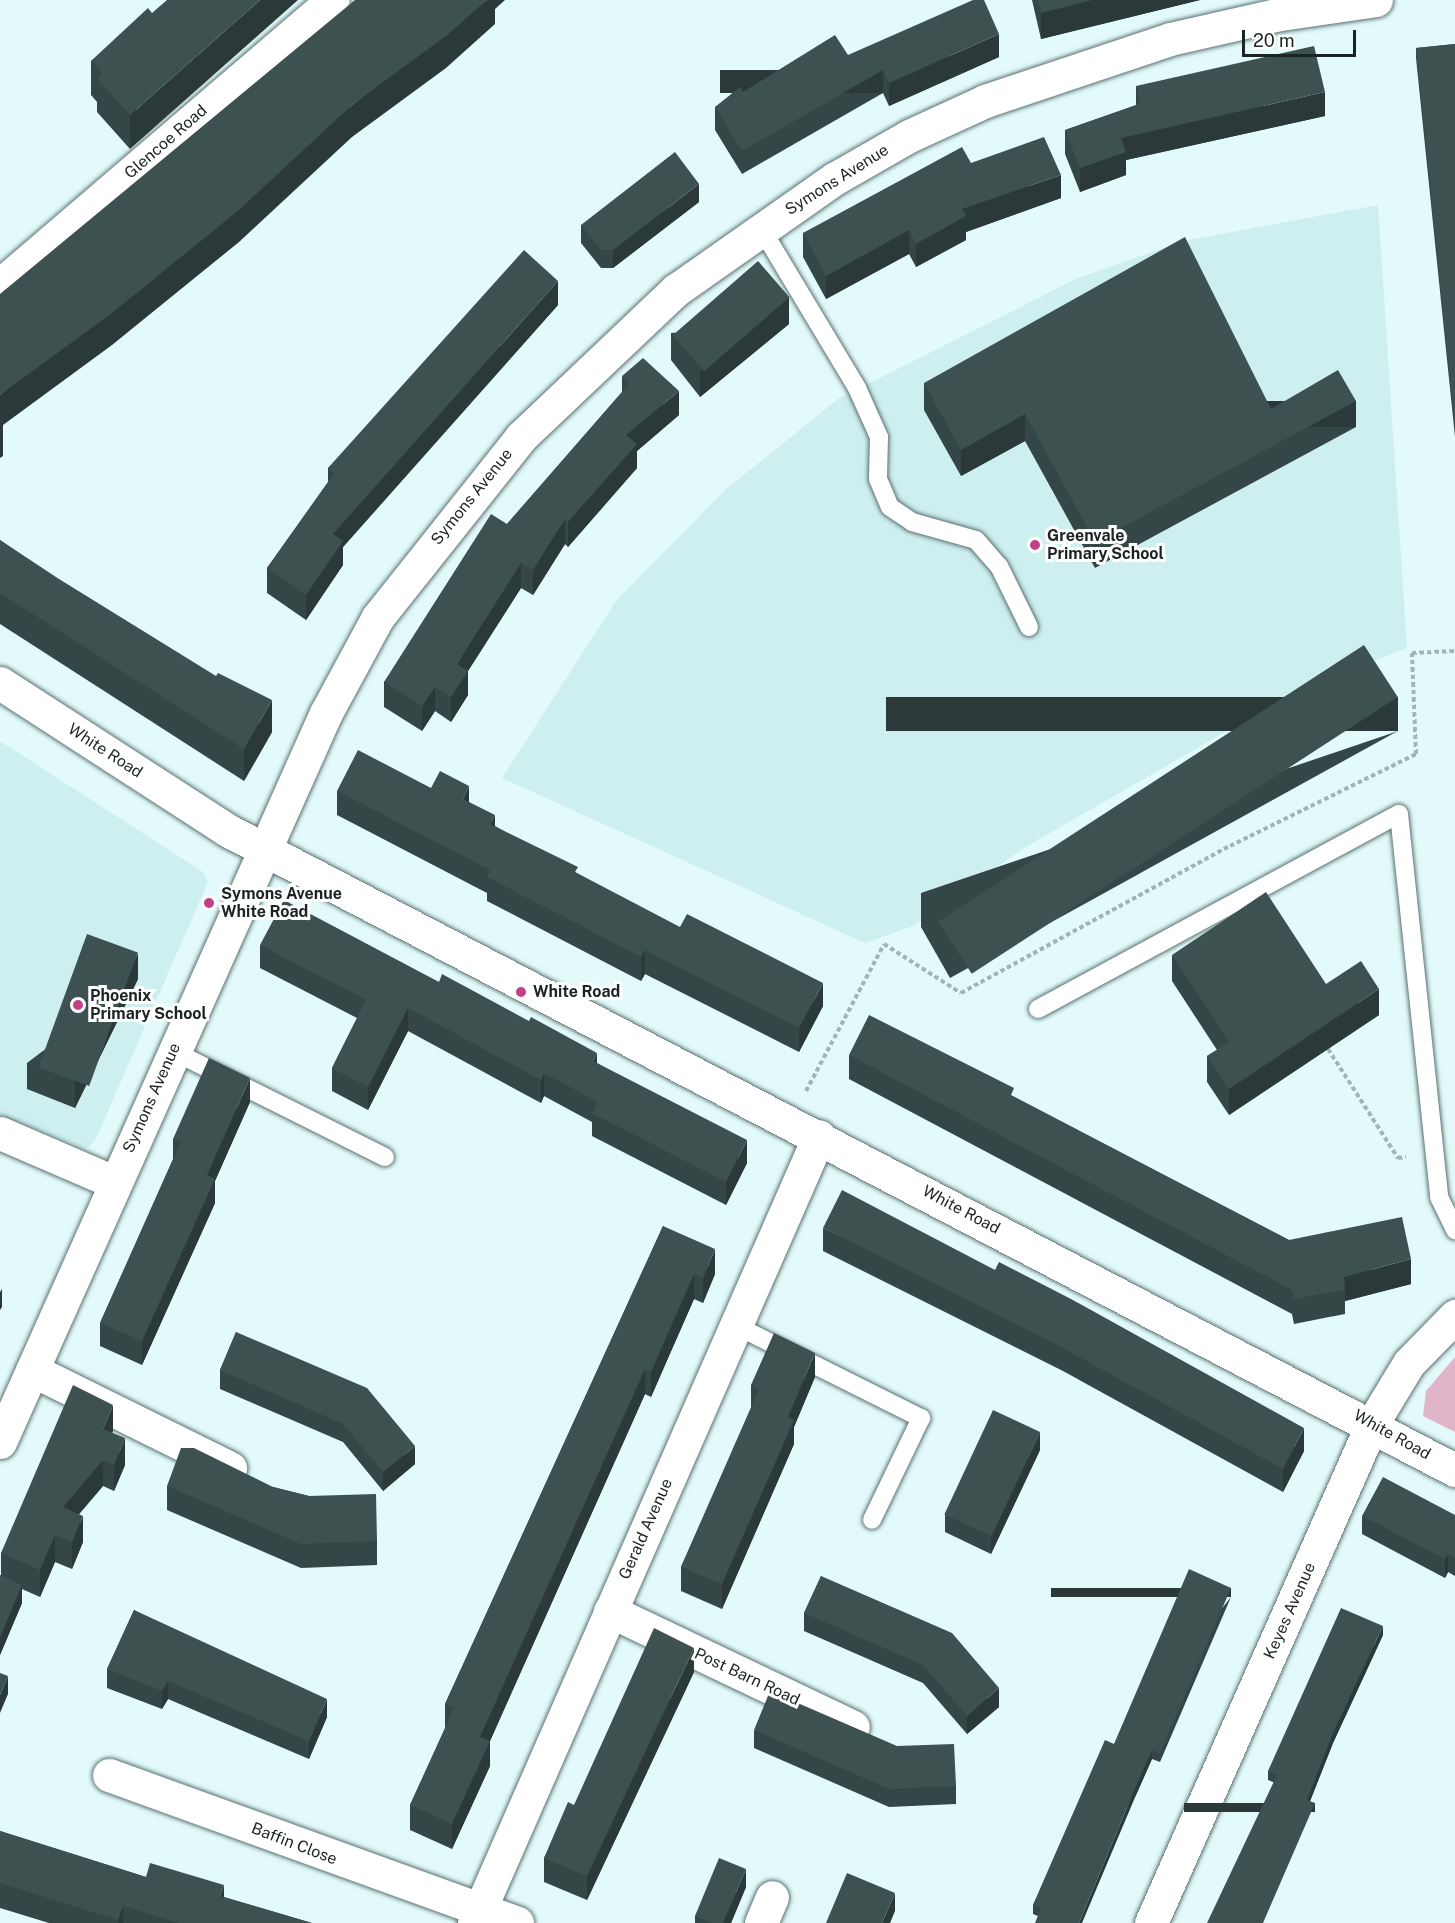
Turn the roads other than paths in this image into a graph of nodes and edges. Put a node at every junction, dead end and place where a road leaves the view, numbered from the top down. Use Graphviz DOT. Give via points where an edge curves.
graph roads {
  1 [pos="332,0"];
  2 [pos="1376,0"];
  3 [pos="761,228"];
  4 [pos="1,283"];
  5 [pos="1029,627"];
  6 [pos="0,683"];
  7 [pos="265,848"];
  8 [pos="1038,1009"];
  9 [pos="174,1051"];
  10 [pos="0,1133"];
  11 [pos="819,1136"];
  12 [pos="385,1157"];
  13 [pos="114,1182"];
  14 [pos="1455,1230"];
  15 [pos="1455,1316"];
  16 [pos="737,1326"];
  17 [pos="32,1370"];
  18 [pos="1372,1424"];
  19 [pos="0,1442"];
  20 [pos="1455,1470"];
  21 [pos="261,1484"];
  22 [pos="872,1520"];
  23 [pos="610,1611"];
  24 [pos="853,1727"];
  25 [pos="109,1775"];
  26 [pos="477,1916"];
  27 [pos="517,1923"];
  28 [pos="1151,1923"];
  1 -- 4 [label="street, Glencoe Road"];
  2 -- 3 [label="street, Symons Avenue" via="1281,14 1170,39 985,101 834,178"];
  3 -- 5 [label="lane" via="857,388 879,437 878,479 890,507 922,526 976,540 999,566"];
  3 -- 7 [label="street, Symons Avenue" via="676,290 521,437 461,507 378,617"];
  6 -- 7 [label="street, White Road" via="200,814"];
  7 -- 9 [label="street, Symons Avenue"];
  7 -- 11 [label="street, White Road"];
  8 -- 14 [label="lane" via="1399,814 1439,1197"];
  9 -- 12 [label="lane"];
  9 -- 13 [label="street, Symons Avenue"];
  10 -- 13 [label="street"];
  11 -- 16 [label="street, Gerald Avenue"];
  11 -- 18 [label="street, White Road"];
  13 -- 17 [label="street, Symons Avenue"];
  15 -- 18 [label="street, Keyes Avenue" via="1409,1363"];
  16 -- 22 [label="lane" via="921,1418"];
  16 -- 23 [label="street, Gerald Avenue"];
  17 -- 19 [label="street, Symons Avenue"];
  17 -- 21 [label="street"];
  18 -- 20 [label="street, White Road"];
  18 -- 28 [label="street, Keyes Avenue"];
  23 -- 24 [label="street, Post Barn Road"];
  23 -- 26 [label="street, Gerald Avenue"];
  25 -- 26 [label="street, Baffin Close"];
  26 -- 27 [label="street, Baffin Close"];
}
